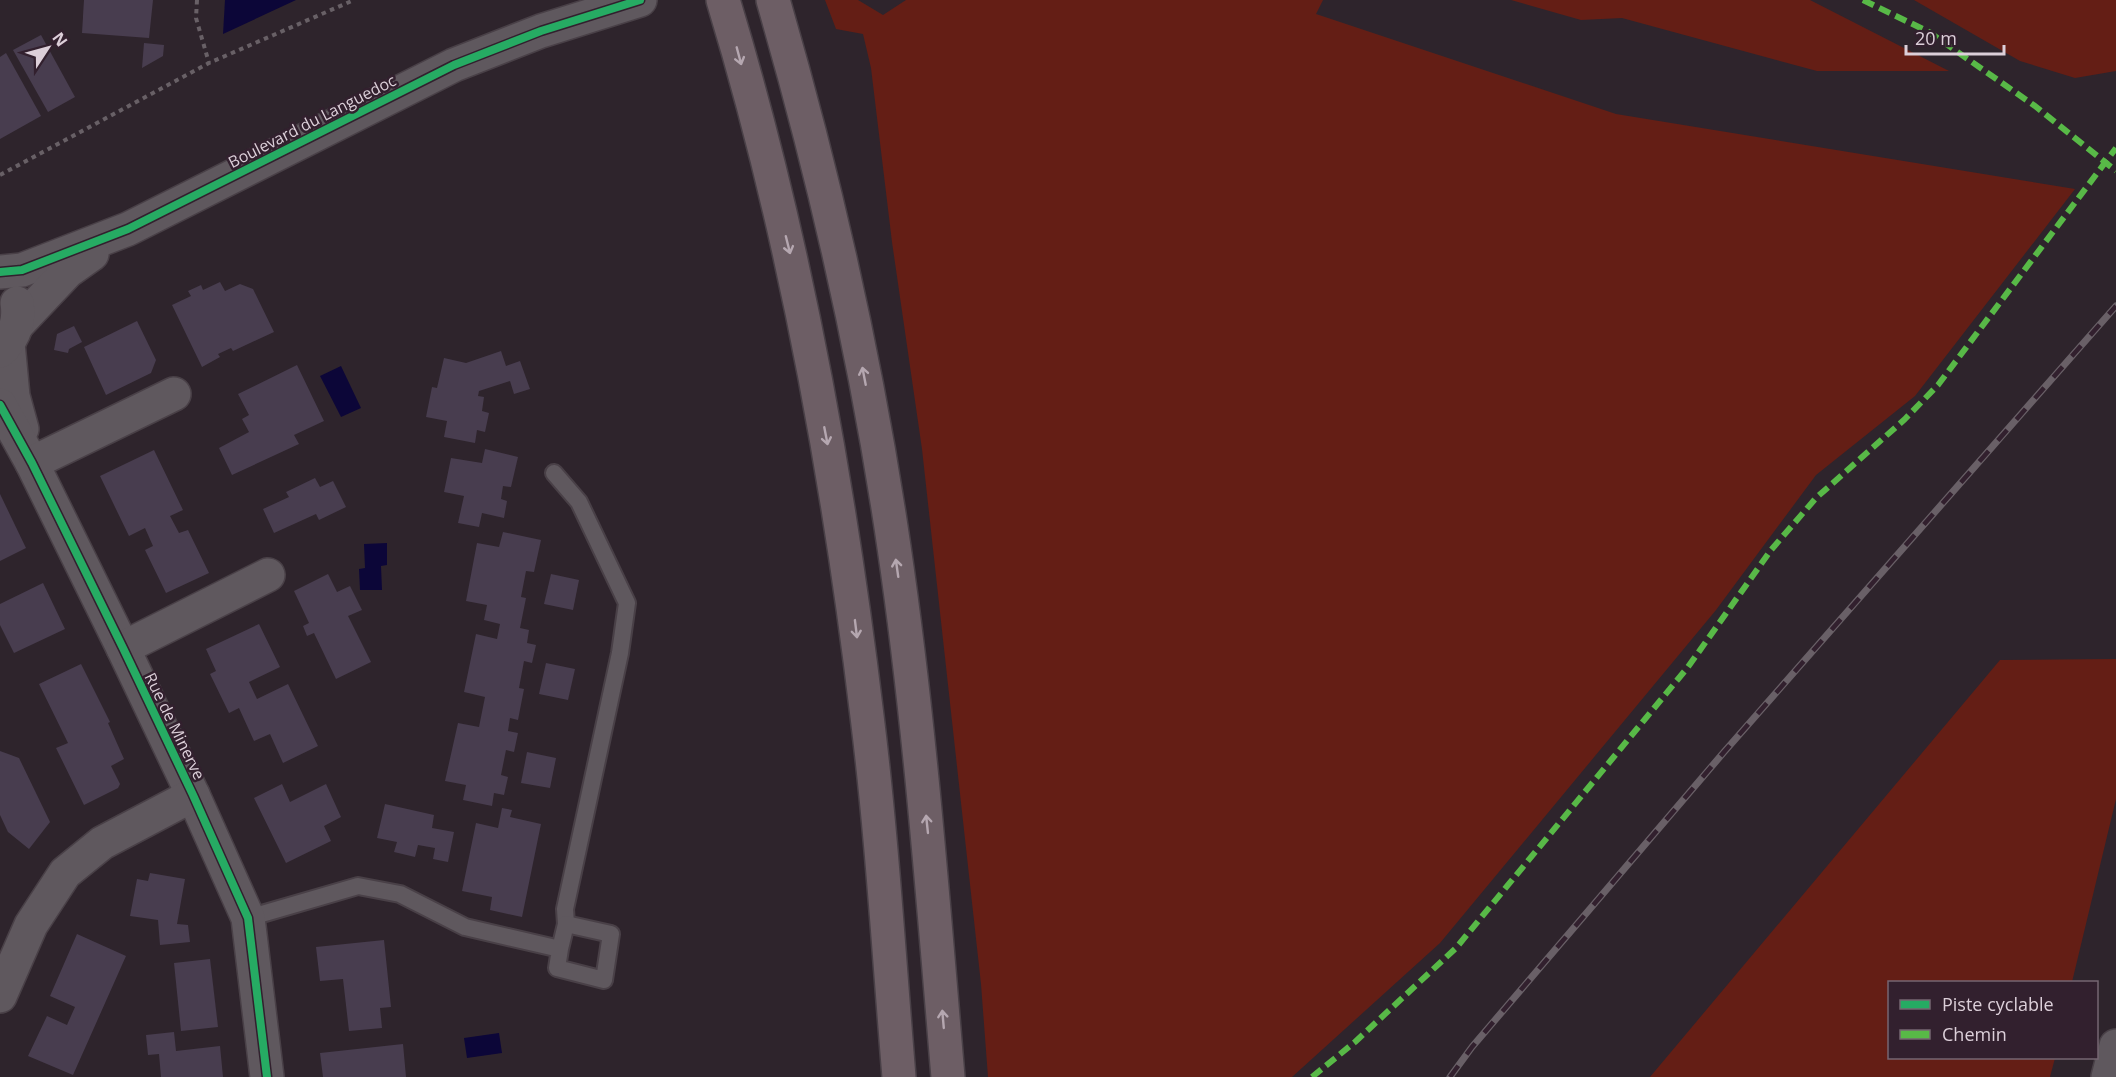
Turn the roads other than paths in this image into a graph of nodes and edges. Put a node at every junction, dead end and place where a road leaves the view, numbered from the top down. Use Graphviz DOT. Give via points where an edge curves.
graph roads {
  1 [pos="723,0"];
  2 [pos="772,0"];
  3 [pos="631,2"];
  4 [pos="128,229"];
  5 [pos="0,272"];
  6 [pos="0,277"];
  7 [pos="9,340"];
  8 [pos="174,394"];
  9 [pos="0,405"];
  10 [pos="32,463"];
  11 [pos="554,473"];
  12 [pos="268,574"];
  13 [pos="123,648"];
  14 [pos="194,795"];
  15 [pos="248,918"];
  16 [pos="566,924"];
  17 [pos="560,949"];
  18 [pos="0,996"];
  19 [pos="2116,1046"];
  20 [pos="267,1077"];
  21 [pos="899,1077"];
  22 [pos="948,1077"];
  23 [pos="2108,1077"];
  1 -- 21 [label="highway, one-way" via="790,252 846,553 877,810"];
  22 -- 2 [label="highway, one-way" via="930,851 892,534 849,302 796,80"];
  3 -- 4 [label="street, Boulevard du Languedoc" via="454,65"];
  4 -- 5 [label="street, Boulevard du Languedoc" via="22,270"];
  4 -- 7 [label="street, Boulevard du Languedoc" via="68,272"];
  6 -- 7 [label="street, Rue de Minerve" via="10,287 18,306"];
  7 -- 10 [label="street, Rue de Minerve" via="13,396"];
  8 -- 10 [label="street"];
  9 -- 10 [label="street, Rue de Minerve"];
  10 -- 13 [label="street, Rue de Minerve"];
  11 -- 16 [label="lane" via="579,502 627,603 620,653 565,909"];
  12 -- 13 [label="street"];
  13 -- 14 [label="street, Rue de Minerve"];
  14 -- 15 [label="street, Rue de Minerve"];
  14 -- 18 [label="street" via="102,843 65,873 31,925"];
  15 -- 17 [label="lane" via="358,886 400,894 465,927"];
  15 -- 20 [label="street, Rue de Minerve"];
  16 -- 17 [label="lane"];
  16 -- 17 [label="lane" via="611,934 604,980 557,968"];
  19 -- 23 [label="street"];
}
